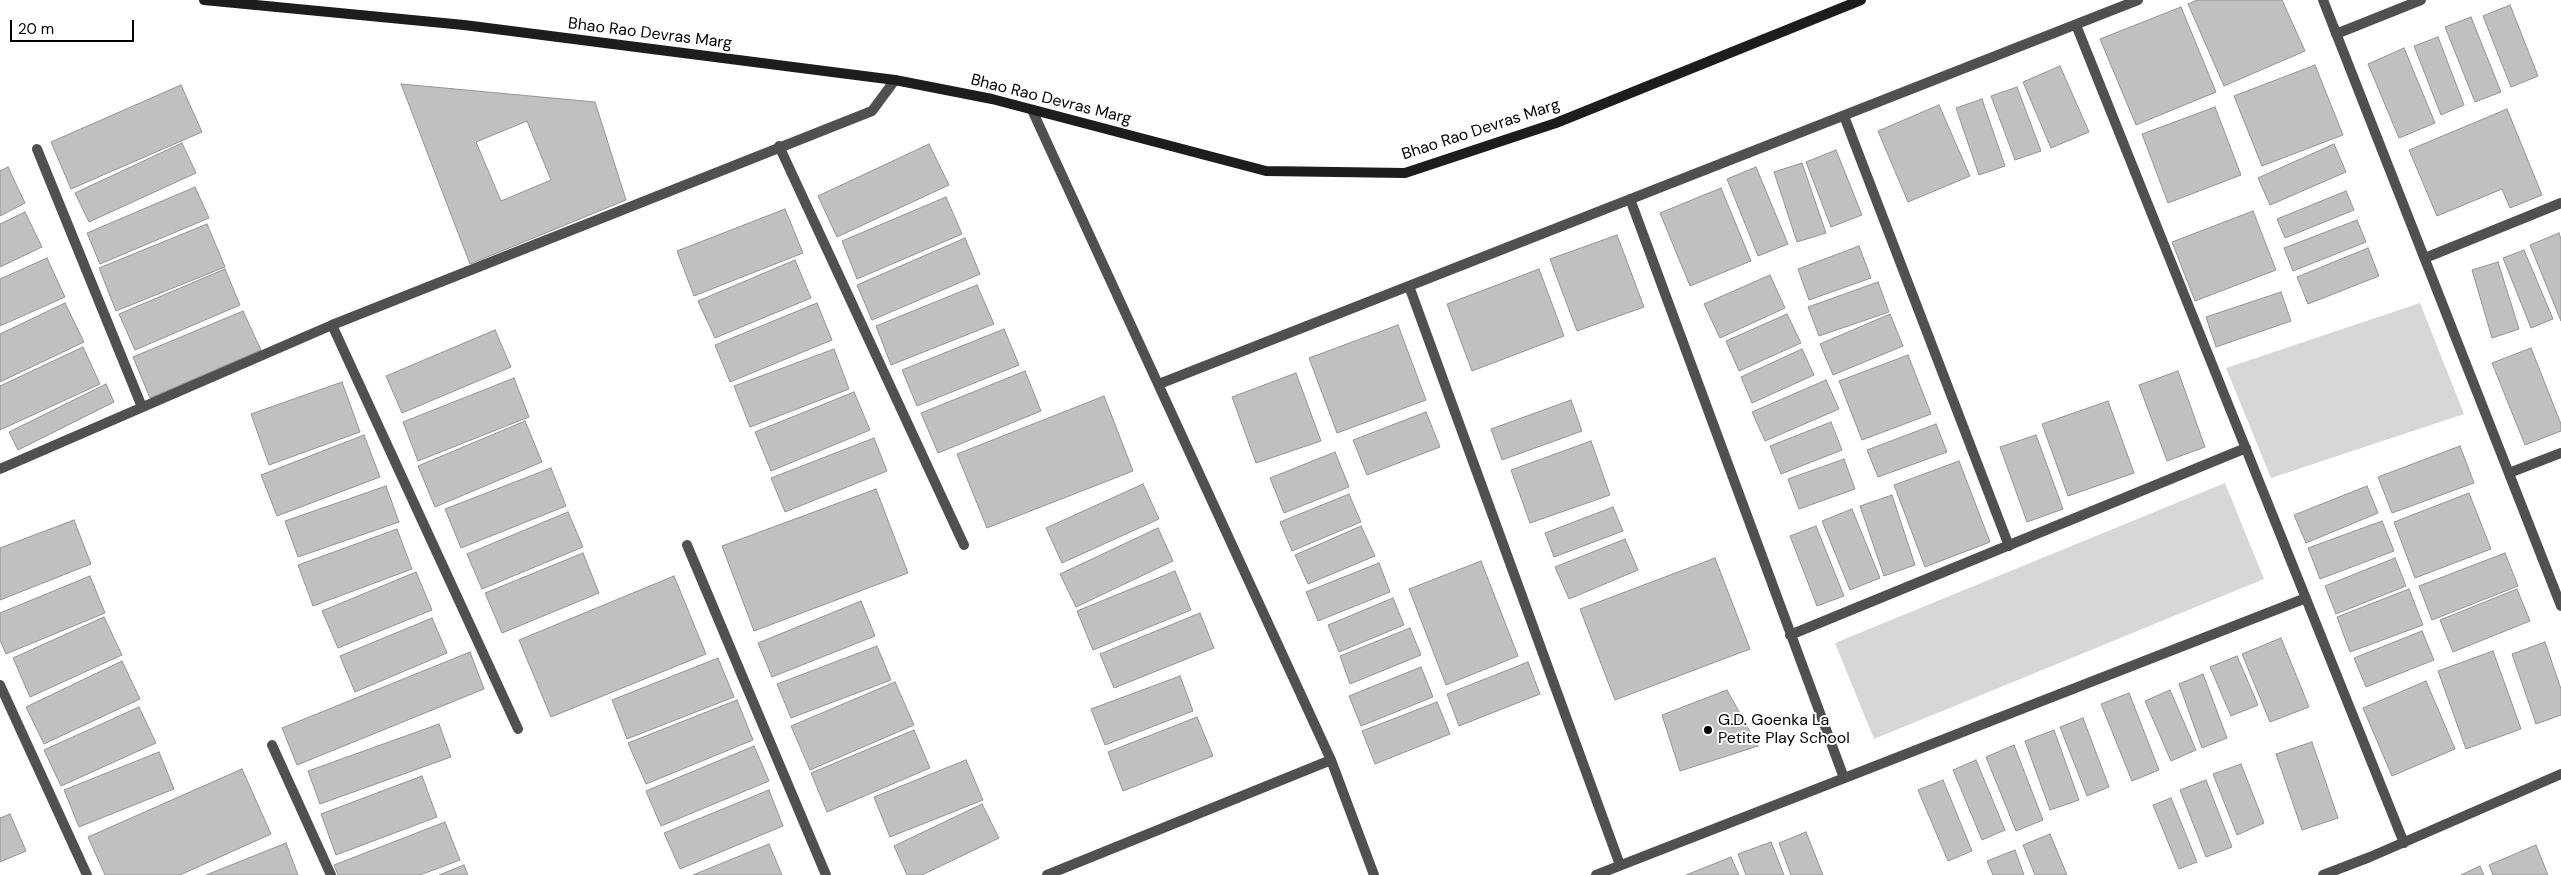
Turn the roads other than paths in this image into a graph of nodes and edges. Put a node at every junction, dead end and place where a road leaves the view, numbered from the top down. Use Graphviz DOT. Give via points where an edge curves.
graph roads {
  1 [pos="204,0"];
  2 [pos="1861,0"];
  3 [pos="2138,0"];
  4 [pos="2323,0"];
  5 [pos="2421,0"];
  6 [pos="2076,24"];
  7 [pos="2336,34"];
  8 [pos="895,80"];
  9 [pos="1032,110"];
  10 [pos="1844,116"];
  11 [pos="779,146"];
  12 [pos="37,149"];
  13 [pos="1630,199"];
  14 [pos="2561,203"];
  15 [pos="2424,258"];
  16 [pos="1409,286"];
  17 [pos="332,325"];
  18 [pos="1158,384"];
  19 [pos="142,407"];
  20 [pos="2246,448"];
  21 [pos="2561,453"];
  22 [pos="0,469"];
  23 [pos="2509,473"];
  24 [pos="688,544"];
  25 [pos="964,544"];
  26 [pos="2009,546"];
  27 [pos="2306,598"];
  28 [pos="2561,606"];
  29 [pos="1790,635"];
  30 [pos="0,685"];
  31 [pos="518,729"];
  32 [pos="272,745"];
  33 [pos="1332,760"];
  34 [pos="2561,774"];
  35 [pos="1844,778"];
  36 [pos="2404,843"];
  37 [pos="1620,866"];
  38 [pos="87,875"];
  39 [pos="331,875"];
  40 [pos="826,875"];
  41 [pos="1047,875"];
  42 [pos="1374,875"];
  43 [pos="1596,875"];
  44 [pos="2323,875"];
  1 -- 8 [label="street, Bhao Rao Devras Marg" via="464,25"];
  2 -- 9 [label="street, Bhao Rao Devras Marg" via="1556,124 1404,173 1266,171"];
  3 -- 6 [label="street"];
  4 -- 7 [label="street"];
  5 -- 7 [label="street"];
  6 -- 10 [label="street"];
  6 -- 20 [label="street"];
  7 -- 15 [label="street"];
  8 -- 9 [label="street, Bhao Rao Devras Marg"];
  8 -- 11 [label="street" via="872,111"];
  9 -- 18 [label="street"];
  10 -- 13 [label="street"];
  10 -- 26 [label="street"];
  11 -- 17 [label="street"];
  11 -- 25 [label="street"];
  12 -- 19 [label="street"];
  13 -- 16 [label="street"];
  13 -- 29 [label="street"];
  14 -- 15 [label="street"];
  15 -- 23 [label="street"];
  16 -- 18 [label="street"];
  16 -- 37 [label="street"];
  17 -- 19 [label="street"];
  17 -- 31 [label="street"];
  18 -- 33 [label="street"];
  19 -- 22 [label="street"];
  20 -- 26 [label="street"];
  20 -- 27 [label="street"];
  21 -- 23 [label="street"];
  23 -- 28 [label="street"];
  24 -- 40 [label="street"];
  26 -- 29 [label="street"];
  27 -- 35 [label="street"];
  27 -- 36 [label="street"];
  29 -- 35 [label="street"];
  30 -- 38 [label="street"];
  32 -- 39 [label="street"];
  33 -- 41 [label="street"];
  33 -- 42 [label="street"];
  34 -- 36 [label="street"];
  35 -- 37 [label="street"];
  36 -- 44 [label="street"];
  37 -- 43 [label="street"];
}
